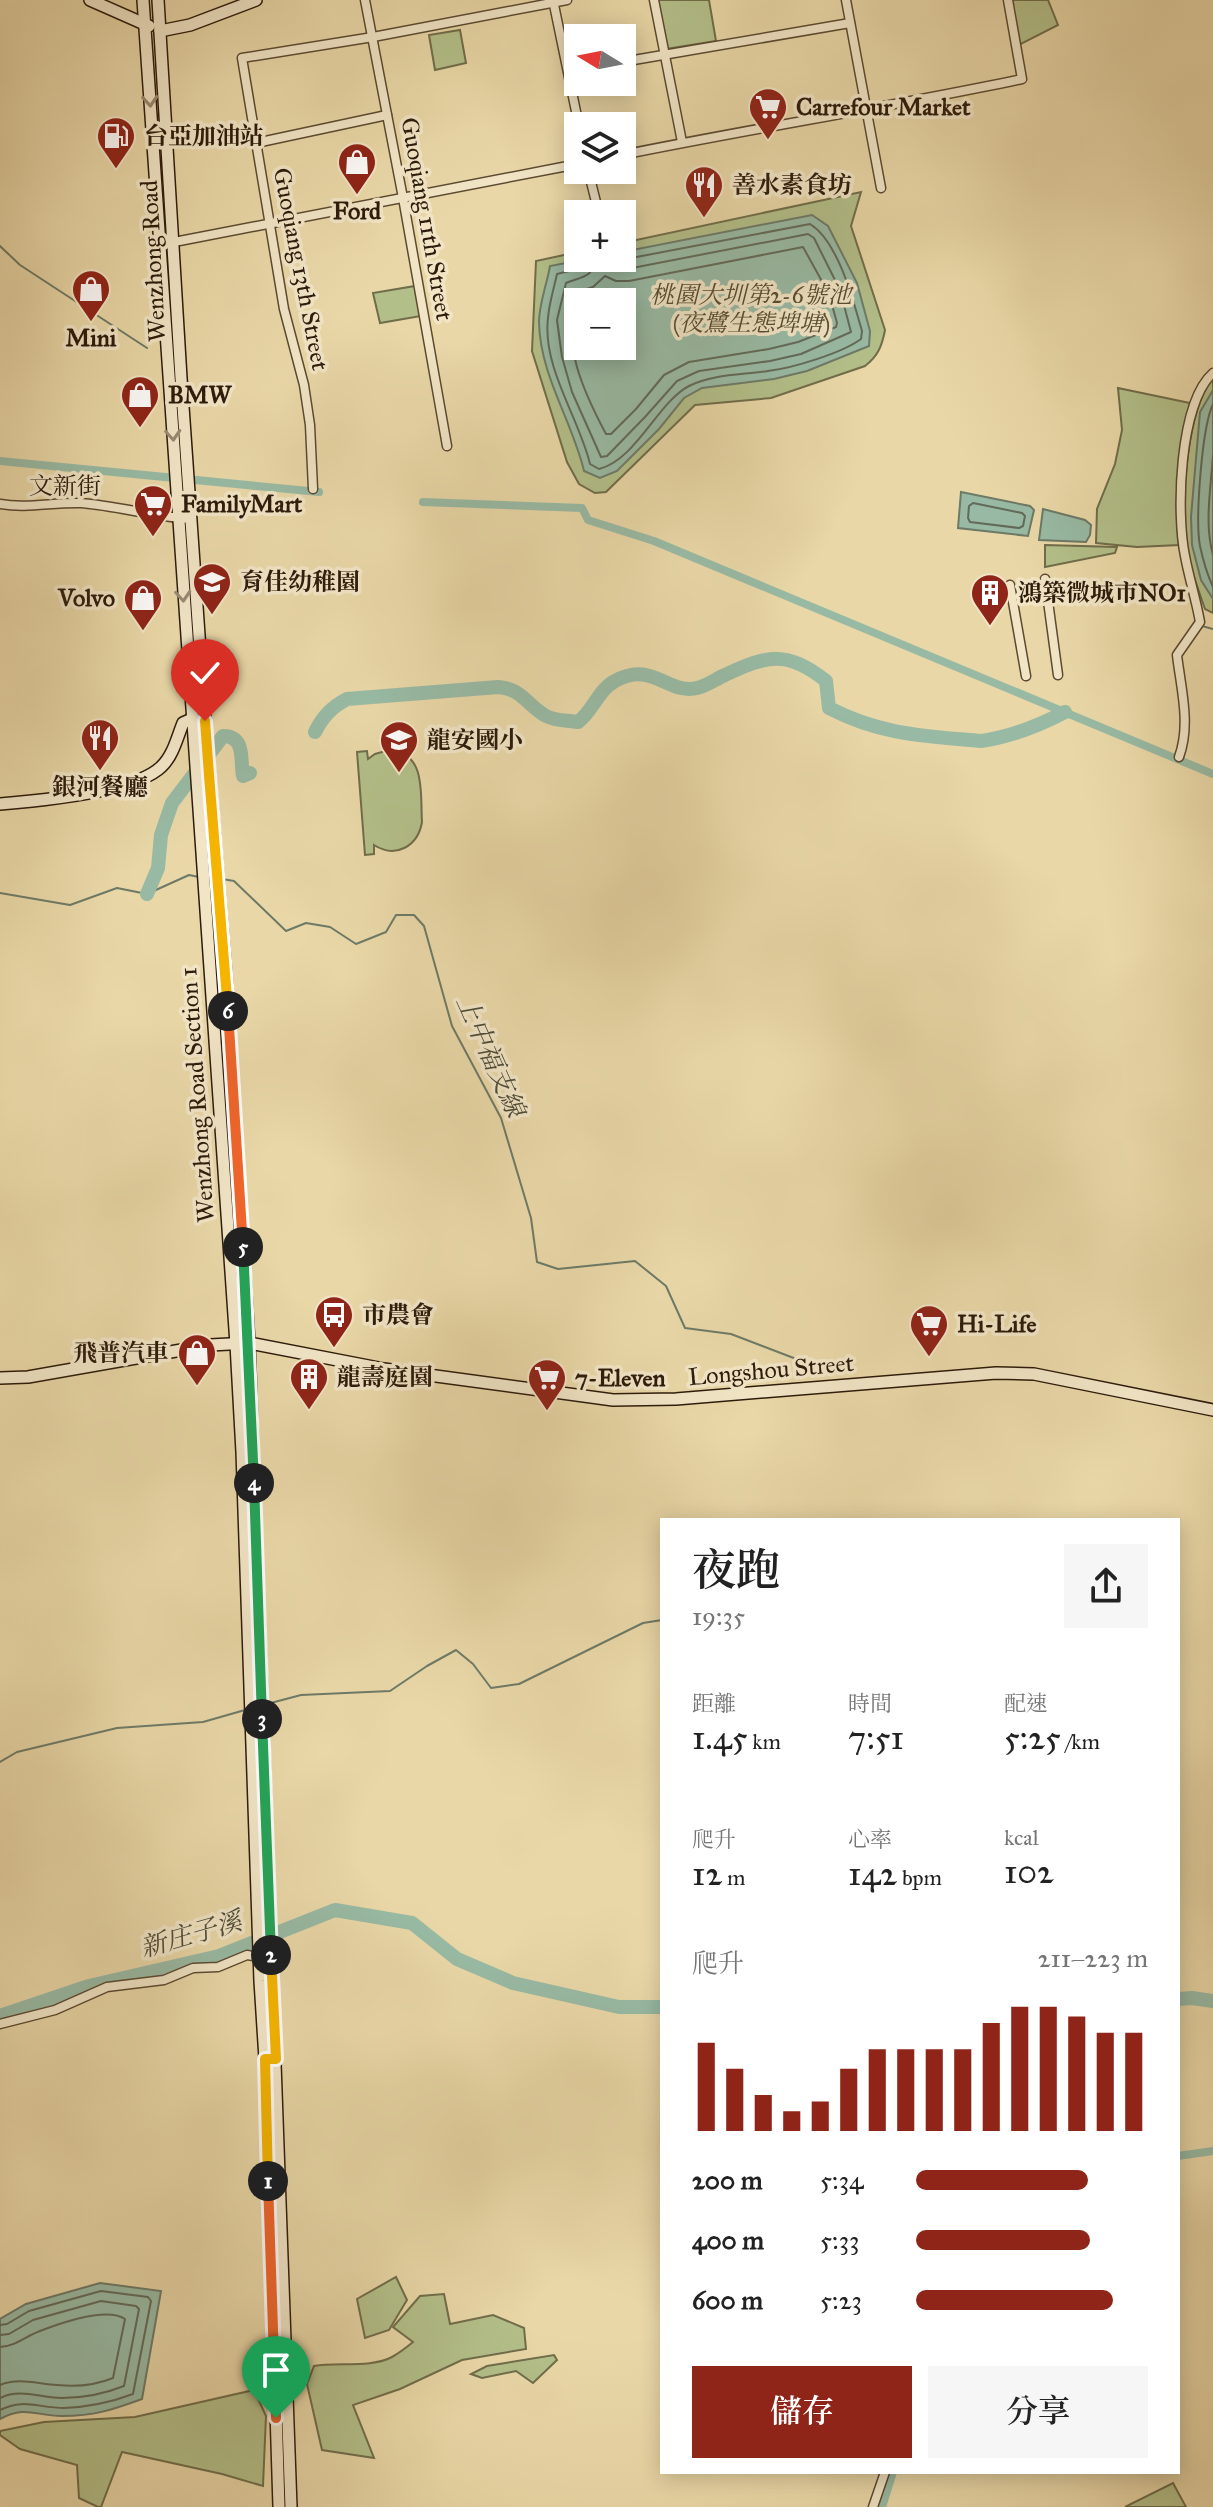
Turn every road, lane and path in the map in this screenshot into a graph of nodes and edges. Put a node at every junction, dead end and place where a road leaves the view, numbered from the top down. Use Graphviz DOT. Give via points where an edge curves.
graph roads {
  1 [pos="90,0"];
  2 [pos="158,0"];
  3 [pos="256,0"];
  4 [pos="365,0"];
  5 [pos="567,0"];
  6 [pos="654,0"];
  7 [pos="846,0"];
  8 [pos="1008,0"];
  9 [pos="139,1"];
  10 [pos="553,1"];
  11 [pos="850,23"];
  12 [pos="144,24"];
  13 [pos="160,31"];
  14 [pos="373,37"];
  15 [pos="564,40"];
  16 [pos="665,54"];
  17 [pos="636,59"];
  18 [pos="866,110"];
  19 [pos="387,115"];
  20 [pos="682,142"];
  21 [pos="256,143"];
  22 [pos="636,152"];
  23 [pos="564,167"];
  24 [pos="881,188"];
  25 [pos="403,198"];
  26 [pos="271,224"];
  27 [pos="174,242"];
  28 [pos="160,245"];
  29 [pos="1213,373"];
  30 [pos="175,378"];
  31 [pos="447,446"];
  32 [pos="313,489"];
  33 [pos="0,504"];
  34 [pos="177,518"];
  35 [pos="192,519"];
  36 [pos="1045,579"];
  37 [pos="1010,585"];
  38 [pos="1058,675"];
  39 [pos="1026,676"];
  40 [pos="192,719"];
  41 [pos="205,724"];
  42 [pos="1179,757"];
  43 [pos="0,804"];
  44 [pos="233,1092"];
  45 [pos="219,1094"];
  46 [pos="249,1343"];
  47 [pos="236,1344"];
  48 [pos="0,1378"];
  49 [pos="1213,1410"];
  50 [pos="250,1551"];
  51 [pos="263,1950"];
  52 [pos="0,2024"];
  53 [pos="270,2059"];
  54 [pos="282,2417"];
  55 [pos="884,2474"];
  56 [pos="279,2507"];
  57 [pos="291,2507"];
  58 [pos="873,2507"];
  1 -- 12 [label="street"];
  2 -- 13 [label="street, Wenzhong Road"];
  3 -- 13 [label="street"];
  4 -- 14 [label="street, Guoqiang 11th Street"];
  5 -- 10 [label="street"];
  6 -- 16 [label="street"];
  7 -- 11 [label="street"];
  8 -- 18 [label="street" via="1022,79"];
  9 -- 12 [label="street, Wenzhong Road"];
  9 -- 13 [label="street"];
  10 -- 14 [label="street"];
  10 -- 15 [label="street"];
  11 -- 16 [label="street"];
  11 -- 18 [label="street"];
  12 -- 13 [label="street"];
  12 -- 28 [label="street, Wenzhong Road, one-way"];
  13 -- 27 [label="street, Wenzhong Road"];
  14 -- 19 [label="street, Guoqiang 11th Street"];
  14 -- 21 [label="street, Guoqiang 13th Street" via="242,58"];
  16 -- 17 [label="street"];
  16 -- 20 [label="street"];
  18 -- 20 [label="street"];
  18 -- 24 [label="street"];
  19 -- 21 [label="street"];
  19 -- 25 [label="street, Guoqiang 11th Street"];
  20 -- 22 [label="street"];
  21 -- 26 [label="street, Guoqiang 13th Street"];
  23 -- 25 [label="street"];
  25 -- 26 [label="street"];
  25 -- 31 [label="street, Guoqiang 11th Street"];
  26 -- 27 [label="street"];
  26 -- 32 [label="street, Guoqiang 13th Street" via="284,309 304,385"];
  27 -- 28 [label="street"];
  27 -- 30 [label="street, Wenzhong Road"];
  28 -- 30 [label="street, Wenzhong Road"];
  29 -- 42 [label="street" via="1203,384 1185,438 1180,517 1200,622 1177,655 1186,727"];
  30 -- 34 [label="street, Wenzhong Road, one-way"];
  30 -- 35 [label="street, Wenzhong Road"];
  33 -- 34 [label="street, 文新街" via="80,503"];
  34 -- 35 [label="street, 文新街"];
  34 -- 40 [label="street, Wenzhong Road Section 1, one-way"];
  35 -- 41 [label="street"];
  36 -- 38 [label="street"];
  37 -- 39 [label="street"];
  40 -- 41 [label="street"];
  40 -- 43 [label="street" via="183,723 171,755 153,773 88,793"];
  40 -- 45 [label="street, Wenzhong Road Section 1"];
  41 -- 44 [label="street"];
  44 -- 45 [label="street"];
  44 -- 46 [label="street"];
  45 -- 47 [label="street, Wenzhong Road Section 1"];
  46 -- 47 [label="street, Longshou Street"];
  46 -- 49 [label="street, Longshou Street" via="384,1369 613,1400 689,1399 1017,1373"];
  46 -- 50 [label="street"];
  47 -- 48 [label="street, Longshou Street"];
  47 -- 50 [label="street, Wenzhong Road Section 1"];
  50 -- 51 [label="street"];
  51 -- 52 [label="street" via="164,1980 107,1987 55,2010"];
  51 -- 53 [label="street"];
  51 -- 53 [label="street" via="274,1993"];
  53 -- 54 [label="street"];
  54 -- 56 [label="street"];
  54 -- 57 [label="street"];
  55 -- 58 [label="street"];
}
